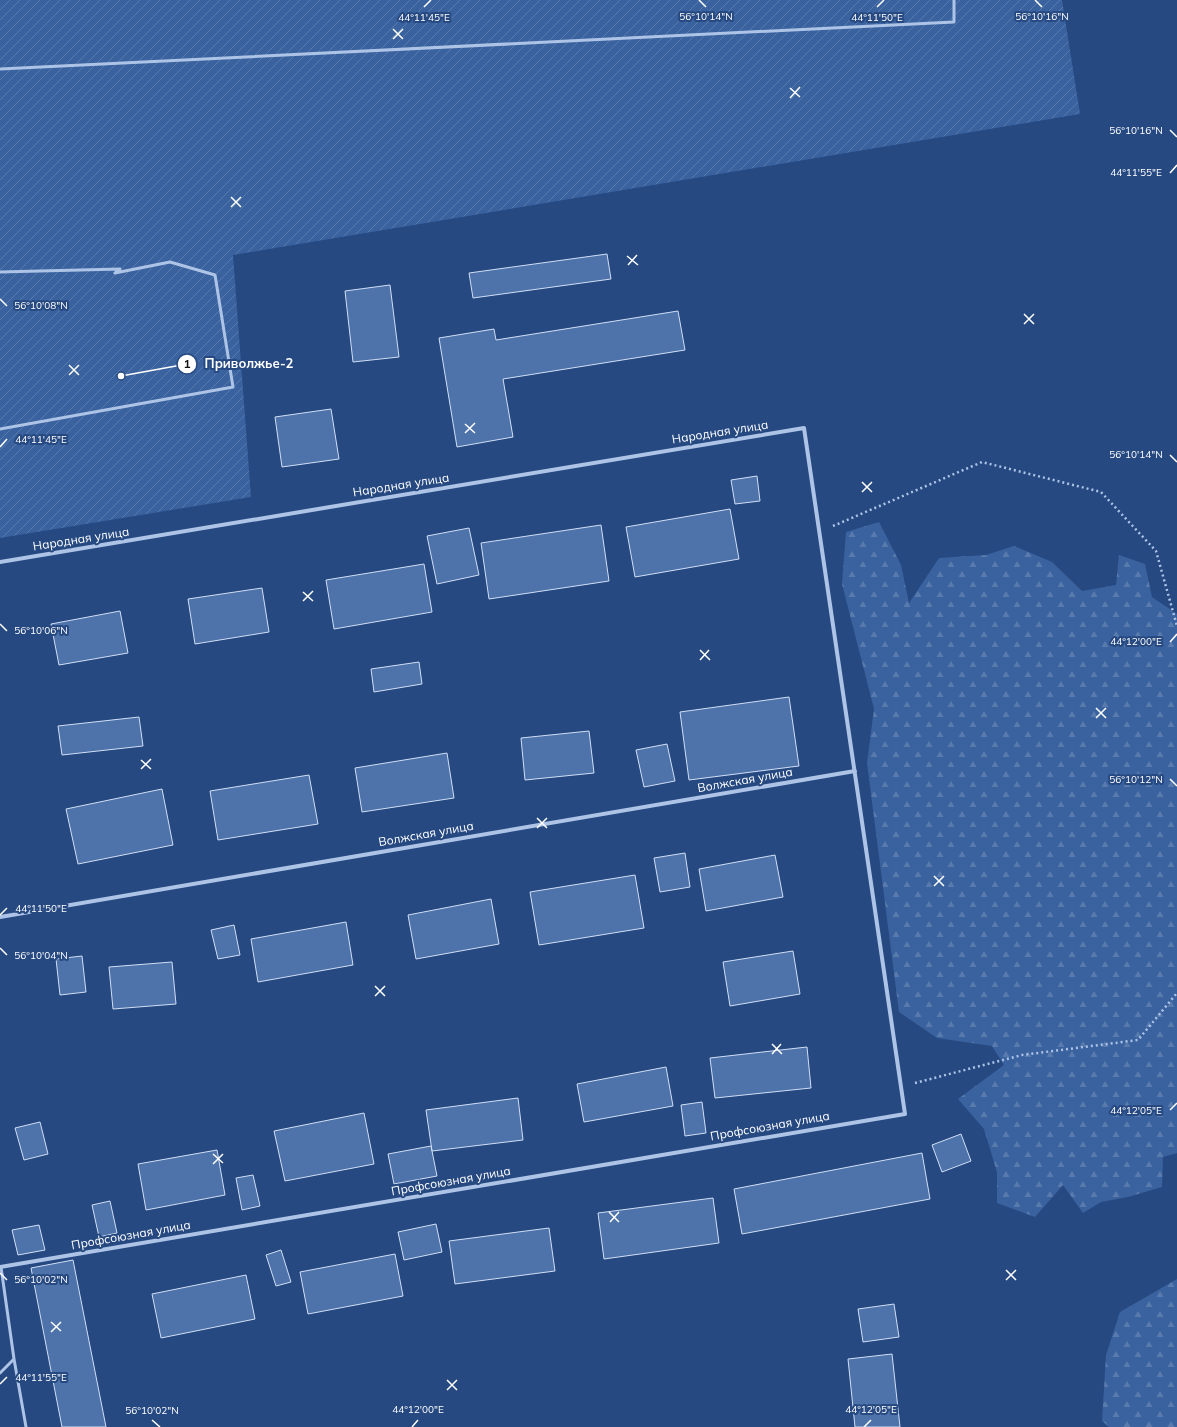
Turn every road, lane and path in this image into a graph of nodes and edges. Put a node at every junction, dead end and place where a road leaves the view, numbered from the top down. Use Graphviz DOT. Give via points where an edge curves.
graph roads {
  1 [pos="954,0"];
  2 [pos="0,68"];
  3 [pos="0,272"];
  4 [pos="0,429"];
  5 [pos="820,532"];
  6 [pos="0,562"];
  7 [pos="1177,626"];
  8 [pos="855,771"];
  9 [pos="0,917"];
  10 [pos="1177,993"];
  11 [pos="901,1087"];
  12 [pos="0,1267"];
  13 [pos="14,1359"];
  14 [pos="0,1373"];
  15 [pos="26,1427"];
  1 -- 2 [label="lane" via="954,22"];
  3 -- 4 [label="lane" via="120,269 115,273 170,262 215,275 233,387"];
  5 -- 6 [label="street, Народная улица" via="804,428"];
  5 -- 7 [label="path" via="982,462 1101,492 1156,551"];
  5 -- 8 [label="street"];
  8 -- 9 [label="street, Волжская улица"];
  8 -- 11 [label="street"];
  10 -- 11 [label="path" via="1138,1040 1022,1055"];
  11 -- 12 [label="street, Профсоюзная улица" via="905,1114"];
  12 -- 13 [label="lane"];
  13 -- 14 [label="lane"];
  13 -- 15 [label="lane"];
}
